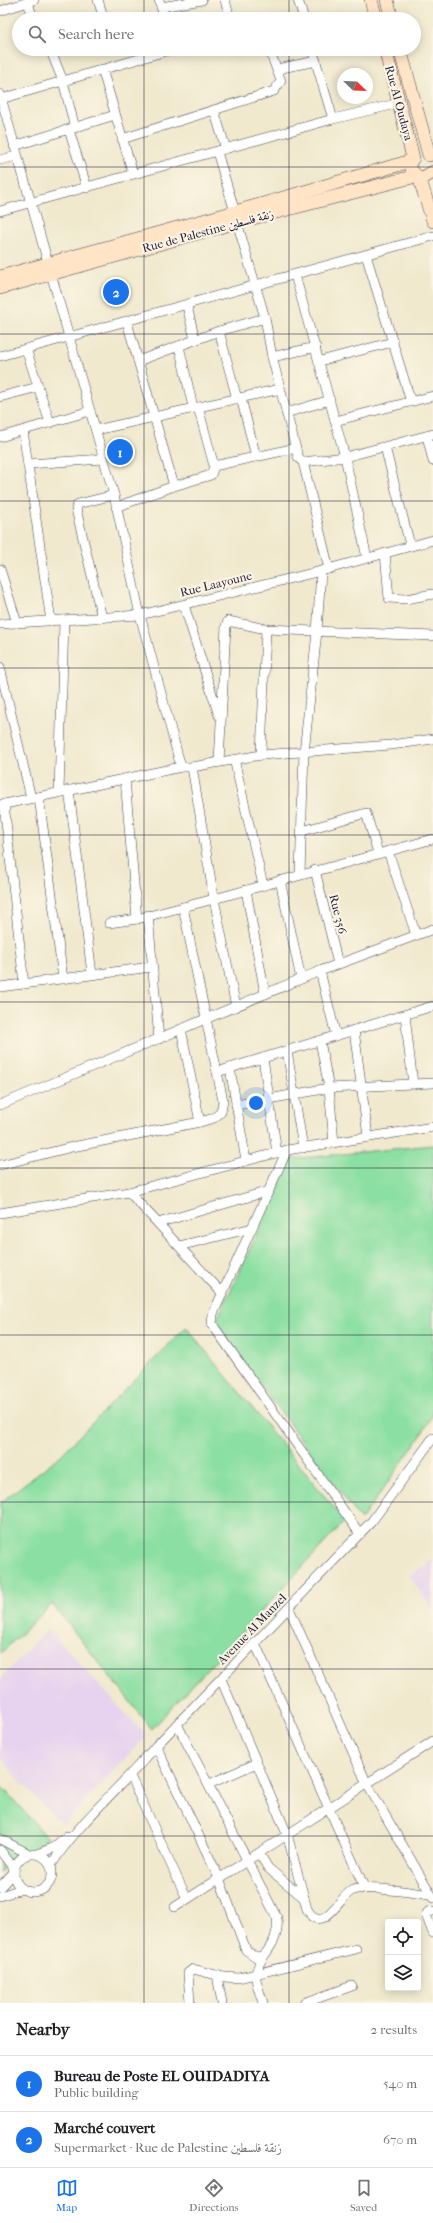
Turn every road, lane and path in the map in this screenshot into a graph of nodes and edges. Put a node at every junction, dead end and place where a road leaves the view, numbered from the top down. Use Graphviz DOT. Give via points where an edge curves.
graph roads {
  1 [pos="98,0"];
  2 [pos="202,0"];
  3 [pos="225,0"];
  4 [pos="298,0"];
  5 [pos="371,0"];
  6 [pos="387,0"];
  7 [pos="31,1"];
  8 [pos="160,4"];
  9 [pos="0,10"];
  10 [pos="32,12"];
  11 [pos="102,12"];
  12 [pos="228,12"];
  13 [pos="302,12"];
  14 [pos="374,12"];
  15 [pos="390,12"];
  16 [pos="55,56"];
  17 [pos="148,56"];
  18 [pos="272,56"];
  19 [pos="314,56"];
  20 [pos="387,56"];
  21 [pos="402,56"];
  22 [pos="316,61"];
  23 [pos="102,69"];
  24 [pos="277,69"];
  25 [pos="63,81"];
  26 [pos="1,97"];
  27 [pos="400,103"];
  28 [pos="214,110"];
  29 [pos="115,115"];
  30 [pos="333,119"];
  31 [pos="4,125"];
  32 [pos="72,129"];
  33 [pos="122,139"];
  34 [pos="14,146"];
  35 [pos="222,150"];
  36 [pos="17,156"];
  37 [pos="431,156"];
  38 [pos="412,159"];
  39 [pos="0,160"];
  40 [pos="433,172"];
  41 [pos="133,174"];
  42 [pos="418,177"];
  43 [pos="87,188"];
  44 [pos="30,203"];
  45 [pos="0,211"];
  46 [pos="236,217"];
  47 [pos="433,221"];
  48 [pos="433,236"];
  49 [pos="366,255"];
  50 [pos="49,269"];
  51 [pos="295,275"];
  52 [pos="0,276"];
  53 [pos="257,286"];
  54 [pos="0,288"];
  55 [pos="187,306"];
  56 [pos="265,318"];
  57 [pos="127,322"];
  58 [pos="219,332"];
  59 [pos="69,338"];
  60 [pos="195,340"];
  61 [pos="393,342"];
  62 [pos="178,346"];
  63 [pos="316,347"];
  64 [pos="26,349"];
  65 [pos="0,356"];
  66 [pos="272,357"];
  67 [pos="138,361"];
  68 [pos="320,361"];
  69 [pos="38,387"];
  70 [pos="280,389"];
  71 [pos="433,396"];
  72 [pos="0,397"];
  73 [pos="239,398"];
  74 [pos="330,400"];
  75 [pos="411,402"];
  76 [pos="196,407"];
  77 [pos="90,411"];
  78 [pos="286,413"];
  79 [pos="155,416"];
  80 [pos="335,422"];
  81 [pos="50,423"];
  82 [pos="96,430"];
  83 [pos="23,431"];
  84 [pos="430,435"];
  85 [pos="0,437"];
  86 [pos="385,447"];
  87 [pos="296,448"];
  88 [pos="256,457"];
  89 [pos="345,457"];
  90 [pos="103,459"];
  91 [pos="433,461"];
  92 [pos="303,462"];
  93 [pos="28,464"];
  94 [pos="214,466"];
  95 [pos="174,486"];
  96 [pos="114,495"];
  97 [pos="116,507"];
  98 [pos="433,540"];
  99 [pos="410,545"];
  100 [pos="385,553"];
  101 [pos="367,558"];
  102 [pos="0,569"];
  103 [pos="325,570"];
  104 [pos="433,594"];
  105 [pos="184,605"];
  106 [pos="140,615"];
  107 [pos="102,618"];
  108 [pos="64,620"];
  109 [pos="51,621"];
  110 [pos="17,623"];
  111 [pos="0,624"];
  112 [pos="266,629"];
  113 [pos="317,632"];
  114 [pos="433,636"];
  115 [pos="0,667"];
  116 [pos="221,722"];
  117 [pos="433,739"];
  118 [pos="304,752"];
  119 [pos="261,755"];
  120 [pos="234,759"];
  121 [pos="219,762"];
  122 [pos="181,767"];
  123 [pos="192,767"];
  124 [pos="125,779"];
  125 [pos="69,790"];
  126 [pos="59,792"];
  127 [pos="35,798"];
  128 [pos="2,804"];
  129 [pos="302,831"];
  130 [pos="433,839"];
  131 [pos="388,851"];
  132 [pos="378,853"];
  133 [pos="315,870"];
  134 [pos="300,874"];
  135 [pos="280,880"];
  136 [pos="263,885"];
  137 [pos="246,890"];
  138 [pos="214,899"];
  139 [pos="184,907"];
  140 [pos="148,915"];
  141 [pos="137,919"];
  142 [pos="109,923"];
  143 [pos="433,929"];
  144 [pos="416,935"];
  145 [pos="338,964"];
  146 [pos="151,967"];
  147 [pos="320,971"];
  148 [pos="92,974"];
  149 [pos="62,979"];
  150 [pos="301,979"];
  151 [pos="24,984"];
  152 [pos="0,987"];
  153 [pos="266,994"];
  154 [pos="433,1006"];
  155 [pos="236,1007"];
  156 [pos="405,1015"];
  157 [pos="207,1019"];
  158 [pos="181,1029"];
  159 [pos="354,1030"];
  160 [pos="336,1036"];
  161 [pos="159,1039"];
  162 [pos="320,1040"];
  163 [pos="287,1050"];
  164 [pos="263,1058"];
  165 [pos="230,1068"];
  166 [pos="217,1072"];
  167 [pos="433,1083"];
  168 [pos="413,1084"];
  169 [pos="362,1087"];
  170 [pos="329,1088"];
  171 [pos="294,1094"];
  172 [pos="269,1099"];
  173 [pos="0,1105"];
  174 [pos="236,1105"];
  175 [pos="200,1122"];
  176 [pos="433,1127"];
  177 [pos="368,1137"];
  178 [pos="334,1143"];
  179 [pos="303,1148"];
  180 [pos="287,1150"];
  181 [pos="278,1153"];
  182 [pos="246,1161"];
  183 [pos="0,1166"];
  184 [pos="268,1191"];
  185 [pos="129,1192"];
  186 [pos="0,1213"];
  187 [pos="158,1223"];
  188 [pos="252,1228"];
  189 [pos="179,1246"];
  190 [pos="222,1293"];
  191 [pos="433,1438"];
  192 [pos="360,1534"];
  193 [pos="289,1608"];
  194 [pos="255,1643"];
  195 [pos="221,1679"];
  196 [pos="177,1724"];
  197 [pos="433,1741"];
  198 [pos="156,1746"];
  199 [pos="257,1764"];
  200 [pos="130,1776"];
  201 [pos="209,1784"];
  202 [pos="367,1784"];
  203 [pos="329,1808"];
  204 [pos="78,1829"];
  205 [pos="287,1834"];
  206 [pos="0,1839"];
  207 [pos="0,1850"];
  208 [pos="259,1853"];
  209 [pos="34,1854"];
  210 [pos="248,1860"];
  211 [pos="51,1865"];
  212 [pos="14,1871"];
  213 [pos="219,1878"];
  214 [pos="0,1886"];
  215 [pos="22,1889"];
  216 [pos="365,1889"];
  217 [pos="0,1896"];
  218 [pos="432,1897"];
  219 [pos="304,1898"];
  220 [pos="187,1899"];
  221 [pos="174,1906"];
  222 [pos="431,1911"];
  223 [pos="433,1933"];
  224 [pos="356,1949"];
  225 [pos="263,1956"];
  226 [pos="217,1975"];
  227 [pos="257,1975"];
  228 [pos="352,1986"];
  229 [pos="190,2003"];
  230 [pos="222,2003"];
  231 [pos="263,2003"];
  232 [pos="304,2003"];
  1 -- 11 [label="street"];
  2 -- 8 [label="street"];
  3 -- 12 [label="street"];
  4 -- 13 [label="street"];
  5 -- 14 [label="main road"];
  6 -- 15 [label="main road"];
  7 -- 9 [label="street"];
  7 -- 10 [label="street"];
  16 -- 25 [label="street"];
  17 -- 23 [label="street"];
  18 -- 24 [label="street"];
  19 -- 22 [label="street"];
  20 -- 27 [label="main road, Rue Al Oudaya"];
  21 -- 37 [label="main road, Rue Al Oudaya"];
  22 -- 24 [label="street"];
  22 -- 30 [label="street"];
  23 -- 25 [label="street"];
  23 -- 29 [label="street"];
  24 -- 28 [label="street" via="281,80 274,91"];
  25 -- 26 [label="street"];
  25 -- 32 [label="street"];
  26 -- 31 [label="street"];
  27 -- 30 [label="street"];
  27 -- 38 [label="main road, Rue Al Oudaya"];
  28 -- 33 [label="street"];
  28 -- 35 [label="street"];
  29 -- 32 [label="street"];
  29 -- 33 [label="street"];
  30 -- 35 [label="street"];
  31 -- 34 [label="street"];
  32 -- 34 [label="street"];
  32 -- 43 [label="street"];
  33 -- 41 [label="street"];
  34 -- 36 [label="street"];
  35 -- 41 [label="street"];
  35 -- 46 [label="street"];
  36 -- 39 [label="street"];
  36 -- 44 [label="street"];
  37 -- 38 [label="main road, Rue de Palestine زنقة فلسطين" via="419,154"];
  38 -- 42 [label="main road, Rue Al Oudaya" via="411,170"];
  38 -- 46 [label="main road, Rue de Palestine زنقة فلسطين"];
  40 -- 42 [label="main road, Rue de Palestine زنقة فلسطين" via="426,177"];
  41 -- 43 [label="street"];
  42 -- 46 [label="main road, Rue de Palestine زنقة فلسطين"];
  42 -- 47 [label="main road, Rue Al Oudaya"];
  43 -- 44 [label="street"];
  44 -- 45 [label="street"];
  44 -- 50 [label="street"];
  46 -- 50 [label="main road, Rue de Palestine زنقة فلسطين"];
  46 -- 53 [label="street"];
  48 -- 49 [label="street"];
  49 -- 51 [label="street"];
  49 -- 61 [label="street"];
  50 -- 52 [label="main road, Rue de Palestine زنقة فلسطين"];
  50 -- 54 [label="main road, Rue de Palestine زنقة فلسطين"];
  50 -- 59 [label="street"];
  51 -- 53 [label="street"];
  51 -- 63 [label="street"];
  53 -- 55 [label="street"];
  53 -- 56 [label="street"];
  55 -- 57 [label="street"];
  55 -- 60 [label="street"];
  56 -- 58 [label="street"];
  56 -- 66 [label="street"];
  57 -- 59 [label="street"];
  57 -- 67 [label="street"];
  58 -- 60 [label="street"];
  58 -- 73 [label="street"];
  59 -- 64 [label="street"];
  59 -- 77 [label="street"];
  60 -- 62 [label="street"];
  61 -- 68 [label="street"];
  61 -- 75 [label="street"];
  62 -- 67 [label="street"];
  62 -- 76 [label="street"];
  63 -- 66 [label="street"];
  63 -- 68 [label="street"];
  64 -- 65 [label="street"];
  64 -- 69 [label="street"];
  66 -- 70 [label="street"];
  67 -- 79 [label="street"];
  68 -- 74 [label="street"];
  69 -- 72 [label="street"];
  69 -- 81 [label="street"];
  70 -- 73 [label="street"];
  70 -- 78 [label="street"];
  71 -- 75 [label="street"];
  73 -- 76 [label="street"];
  73 -- 88 [label="street"];
  74 -- 78 [label="street"];
  74 -- 80 [label="street"];
  75 -- 80 [label="street"];
  76 -- 79 [label="street"];
  76 -- 94 [label="street"];
  77 -- 81 [label="street"];
  77 -- 82 [label="street"];
  78 -- 87 [label="street"];
  79 -- 82 [label="street"];
  79 -- 95 [label="street"];
  80 -- 89 [label="street"];
  81 -- 83 [label="street"];
  82 -- 90 [label="street"];
  83 -- 85 [label="street"];
  83 -- 93 [label="street"];
  84 -- 86 [label="street"];
  84 -- 91 [label="street"];
  86 -- 89 [label="street"];
  86 -- 99 [label="street"];
  87 -- 88 [label="street"];
  87 -- 92 [label="street" via="298,457"];
  88 -- 94 [label="street"];
  89 -- 92 [label="street"];
  89 -- 101 [label="street"];
  90 -- 93 [label="street"];
  90 -- 96 [label="street"];
  92 -- 103 [label="street"];
  93 -- 109 [label="street"];
  94 -- 95 [label="street" via="211,475"];
  95 -- 97 [label="street"];
  96 -- 97 [label="street"];
  96 -- 107 [label="street" via="78,504 76,509"];
  97 -- 106 [label="street"];
  98 -- 99 [label="street, Rue Laayoune"];
  99 -- 100 [label="street, Rue Laayoune"];
  100 -- 101 [label="street, Rue Laayoune"];
  100 -- 104 [label="street" via="390,598 406,599"];
  101 -- 103 [label="street, Rue Laayoune"];
  102 -- 110 [label="street"];
  103 -- 105 [label="street, Rue Laayoune"];
  103 -- 113 [label="street"];
  105 -- 106 [label="street, Rue Laayoune"];
  105 -- 116 [label="street"];
  106 -- 107 [label="street, Rue Laayoune"];
  106 -- 122 [label="street"];
  107 -- 108 [label="street, Rue Laayoune"];
  108 -- 109 [label="street, Rue Laayoune"];
  108 -- 126 [label="street"];
  109 -- 110 [label="street, Rue Laayoune"];
  110 -- 111 [label="street, Rue Laayoune"];
  112 -- 113 [label="street"];
  112 -- 116 [label="street" via="231,620 226,623"];
  112 -- 119 [label="street"];
  113 -- 114 [label="street"];
  113 -- 118 [label="street"];
  115 -- 127 [label="street"];
  116 -- 121 [label="street"];
  117 -- 118 [label="street"];
  118 -- 119 [label="street"];
  118 -- 129 [label="street"];
  119 -- 120 [label="street"];
  120 -- 121 [label="street"];
  120 -- 136 [label="street"];
  121 -- 123 [label="street"];
  122 -- 123 [label="street"];
  122 -- 124 [label="street"];
  123 -- 138 [label="street"];
  124 -- 125 [label="street"];
  124 -- 141 [label="street"];
  125 -- 126 [label="street"];
  125 -- 148 [label="street"];
  126 -- 127 [label="street"];
  127 -- 128 [label="street"];
  127 -- 149 [label="street"];
  128 -- 151 [label="street"];
  129 -- 132 [label="street" via="366,813"];
  129 -- 134 [label="street"];
  130 -- 131 [label="street"];
  131 -- 132 [label="street"];
  131 -- 144 [label="street"];
  132 -- 133 [label="street"];
  133 -- 134 [label="street"];
  133 -- 145 [label="street, Rue 356"];
  134 -- 135 [label="street"];
  135 -- 136 [label="street"];
  135 -- 150 [label="street"];
  136 -- 137 [label="street"];
  137 -- 138 [label="street"];
  137 -- 153 [label="street"];
  138 -- 139 [label="street"];
  138 -- 155 [label="street"];
  139 -- 140 [label="street"];
  139 -- 157 [label="street"];
  140 -- 141 [label="street"];
  140 -- 146 [label="street"];
  141 -- 142 [label="street"];
  143 -- 144 [label="street"];
  144 -- 145 [label="street"];
  145 -- 147 [label="street"];
  146 -- 148 [label="street"];
  146 -- 161 [label="street"];
  147 -- 150 [label="street"];
  147 -- 160 [label="street"];
  148 -- 149 [label="street"];
  149 -- 151 [label="street"];
  150 -- 153 [label="street"];
  151 -- 152 [label="street"];
  153 -- 155 [label="street"];
  154 -- 156 [label="street"];
  155 -- 157 [label="street"];
  156 -- 159 [label="street"];
  156 -- 168 [label="street"];
  157 -- 158 [label="street"];
  157 -- 166 [label="street"];
  158 -- 161 [label="street"];
  158 -- 175 [label="street"];
  159 -- 160 [label="street"];
  159 -- 169 [label="street"];
  160 -- 162 [label="street"];
  161 -- 173 [label="street"];
  162 -- 163 [label="street"];
  162 -- 170 [label="street"];
  163 -- 164 [label="street"];
  163 -- 171 [label="street"];
  164 -- 165 [label="street"];
  164 -- 172 [label="street"];
  165 -- 166 [label="street"];
  165 -- 174 [label="street"];
  166 -- 175 [label="street" via="223,1108 214,1118"];
  167 -- 168 [label="street"];
  168 -- 169 [label="street"];
  169 -- 170 [label="street"];
  169 -- 177 [label="street"];
  170 -- 171 [label="street"];
  170 -- 178 [label="street"];
  171 -- 172 [label="street"];
  171 -- 179 [label="street"];
  172 -- 174 [label="street"];
  172 -- 181 [label="street"];
  174 -- 182 [label="street"];
  175 -- 183 [label="street" via="72,1147"];
  176 -- 177 [label="street"];
  177 -- 178 [label="street"];
  178 -- 179 [label="street"];
  179 -- 180 [label="street"];
  180 -- 181 [label="street"];
  180 -- 184 [label="street"];
  181 -- 182 [label="street"];
  182 -- 185 [label="street"];
  184 -- 187 [label="street"];
  184 -- 188 [label="street"];
  185 -- 186 [label="street"];
  185 -- 187 [label="street"];
  187 -- 189 [label="street"];
  188 -- 189 [label="street"];
  188 -- 190 [label="street"];
  189 -- 190 [label="street"];
  190 -- 192 [label="street" via="211,1319 212,1324"];
  191 -- 192 [label="street, Avenue Al Manzel" via="406,1478"];
  192 -- 193 [label="street, Avenue Al Manzel"];
  193 -- 194 [label="street, Avenue Al Manzel"];
  193 -- 202 [label="street"];
  194 -- 195 [label="street, Avenue Al Manzel"];
  194 -- 203 [label="street"];
  195 -- 196 [label="street, Avenue Al Manzel"];
  195 -- 199 [label="street"];
  196 -- 198 [label="street, Avenue Al Manzel"];
  196 -- 201 [label="street"];
  197 -- 202 [label="street"];
  198 -- 200 [label="street, Avenue Al Manzel"];
  198 -- 213 [label="street"];
  199 -- 201 [label="street"];
  199 -- 205 [label="street"];
  200 -- 204 [label="street, Avenue Al Manzel"];
  200 -- 220 [label="street"];
  201 -- 210 [label="street"];
  202 -- 203 [label="street"];
  202 -- 218 [label="street"];
  203 -- 205 [label="street"];
  203 -- 216 [label="street"];
  204 -- 209 [label="street, Avenue Al Manzel" via="54,1848"];
  204 -- 211 [label="street, Avenue Al Manzel"];
  205 -- 208 [label="street"];
  205 -- 219 [label="street"];
  206 -- 209 [label="street"];
  207 -- 212 [label="street"];
  208 -- 210 [label="street"];
  208 -- 219 [label="street" via="268,1868"];
  209 -- 211 [label="street" via="47,1859"];
  209 -- 212 [label="street" via="19,1859"];
  210 -- 213 [label="street"];
  210 -- 225 [label="street" via="277,1918 276,1940"];
  211 -- 215 [label="street" via="52,1877 46,1888 34,1893"];
  212 -- 214 [label="street"];
  212 -- 215 [label="street" via="16,1882"];
  213 -- 220 [label="street"];
  213 -- 225 [label="street" via="246,1950 256,1957"];
  215 -- 217 [label="street"];
  216 -- 218 [label="street"];
  216 -- 219 [label="street" via="353,1890 347,1894 328,1916 322,1918 310,1915"];
  220 -- 221 [label="street"];
  222 -- 223 [label="street" via="426,1915"];
  224 -- 227 [label="street"];
  225 -- 227 [label="street"];
  226 -- 227 [label="street" via="232,1978"];
  226 -- 229 [label="street" via="197,1968 190,1970"];
  226 -- 230 [label="street"];
  227 -- 231 [label="street"];
  228 -- 232 [label="street"];
}
